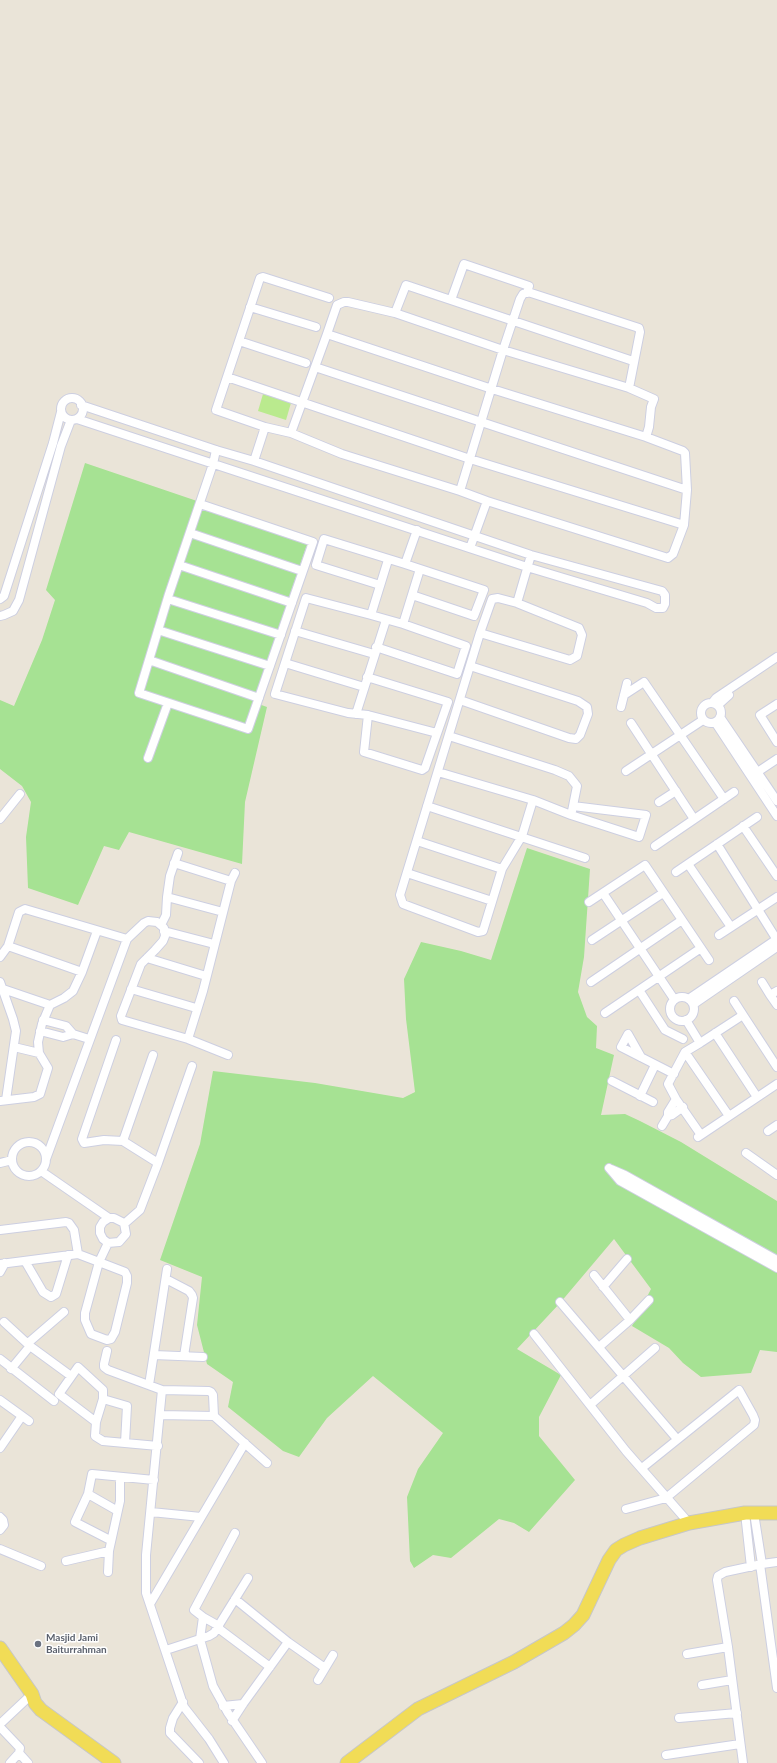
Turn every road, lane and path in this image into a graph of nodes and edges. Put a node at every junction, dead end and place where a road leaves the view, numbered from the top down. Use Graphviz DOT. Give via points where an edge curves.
graph roads {
  1 [pos="527,293"];
  2 [pos="329,298"];
  3 [pos="452,300"];
  4 [pos="250,307"];
  5 [pos="395,312"];
  6 [pos="513,321"];
  7 [pos="316,327"];
  8 [pos="327,334"];
  9 [pos="239,341"];
  10 [pos="503,350"];
  11 [pos="633,361"];
  12 [pos="306,363"];
  13 [pos="315,367"];
  14 [pos="227,377"];
  15 [pos="629,388"];
  16 [pos="492,389"];
  17 [pos="302,403"];
  18 [pos="81,405"];
  19 [pos="61,412"];
  20 [pos="74,419"];
  21 [pos="481,423"];
  22 [pos="265,427"];
  23 [pos="291,433"];
  24 [pos="646,437"];
  25 [pos="216,450"];
  26 [pos="470,459"];
  27 [pos="257,462"];
  28 [pos="213,464"];
  29 [pos="257,478"];
  30 [pos="687,490"];
  31 [pos="460,491"];
  32 [pos="487,501"];
  33 [pos="200,504"];
  34 [pos="684,525"];
  35 [pos="417,530"];
  36 [pos="190,533"];
  37 [pos="474,534"];
  38 [pos="470,548"];
  39 [pos="531,555"];
  40 [pos="388,560"];
  41 [pos="405,564"];
  42 [pos="179,565"];
  43 [pos="527,568"];
  44 [pos="420,569"];
  45 [pos="302,571"];
  46 [pos="380,585"];
  47 [pos="412,595"];
  48 [pos="0,599"];
  49 [pos="168,599"];
  50 [pos="292,603"];
  51 [pos="517,603"];
  52 [pos="371,615"];
  53 [pos="0,616"];
  54 [pos="386,620"];
  55 [pos="403,624"];
  56 [pos="158,630"];
  57 [pos="296,631"];
  58 [pos="480,633"];
  59 [pos="280,635"];
  60 [pos="375,650"];
  61 [pos="777,656"];
  62 [pos="149,660"];
  63 [pos="777,662"];
  64 [pos="285,663"];
  65 [pos="270,666"];
  66 [pos="470,666"];
  67 [pos="367,677"];
  68 [pos="627,683"];
  69 [pos="364,687"];
  70 [pos="624,695"];
  71 [pos="259,698"];
  72 [pos="460,700"];
  73 [pos="168,703"];
  74 [pos="715,704"];
  75 [pos="777,704"];
  76 [pos="621,707"];
  77 [pos="356,714"];
  78 [pos="368,715"];
  79 [pos="704,720"];
  80 [pos="718,720"];
  81 [pos="631,723"];
  82 [pos="437,733"];
  83 [pos="680,735"];
  84 [pos="449,736"];
  85 [pos="777,742"];
  86 [pos="652,754"];
  87 [pos="148,758"];
  88 [pos="777,759"];
  89 [pos="626,771"];
  90 [pos="438,772"];
  91 [pos="754,774"];
  92 [pos="676,791"];
  93 [pos="734,792"];
  94 [pos="20,794"];
  95 [pos="724,799"];
  96 [pos="533,800"];
  97 [pos="777,801"];
  98 [pos="659,802"];
  99 [pos="427,806"];
  100 [pos="573,806"];
  101 [pos="571,815"];
  102 [pos="777,816"];
  103 [pos="757,817"];
  104 [pos="0,819"];
  105 [pos="694,819"];
  106 [pos="743,826"];
  107 [pos="522,836"];
  108 [pos="417,841"];
  109 [pos="717,844"];
  110 [pos="655,846"];
  111 [pos="178,853"];
  112 [pos="585,858"];
  113 [pos="174,864"];
  114 [pos="688,864"];
  115 [pos="502,869"];
  116 [pos="676,872"];
  117 [pos="235,873"];
  118 [pos="407,873"];
  119 [pos="777,876"];
  120 [pos="231,881"];
  121 [pos="603,893"];
  122 [pos="663,893"];
  123 [pos="167,897"];
  124 [pos="777,897"];
  125 [pos="492,901"];
  126 [pos="589,902"];
  127 [pos="759,909"];
  128 [pos="222,912"];
  129 [pos="682,920"];
  130 [pos="622,921"];
  131 [pos="731,927"];
  132 [pos="163,928"];
  133 [pos="97,931"];
  134 [pos="719,935"];
  135 [pos="127,939"];
  136 [pos="592,940"];
  137 [pos="777,941"];
  138 [pos="214,944"];
  139 [pos="8,946"];
  140 [pos="640,948"];
  141 [pos="701,948"];
  142 [pos="0,957"];
  143 [pos="146,958"];
  144 [pos="709,960"];
  145 [pos="82,972"];
  146 [pos="206,976"];
  147 [pos="659,977"];
  148 [pos="591,982"];
  149 [pos="762,982"];
  150 [pos="2,985"];
  151 [pos="131,989"];
  152 [pos="639,990"];
  153 [pos="774,993"];
  154 [pos="674,999"];
  155 [pos="692,1001"];
  156 [pos="734,1001"];
  157 [pos="50,1005"];
  158 [pos="777,1005"];
  159 [pos="196,1008"];
  160 [pos="605,1013"];
  161 [pos="742,1015"];
  162 [pos="43,1020"];
  163 [pos="686,1020"];
  164 [pos="40,1031"];
  165 [pos="714,1033"];
  166 [pos="73,1034"];
  167 [pos="89,1039"];
  168 [pos="188,1039"];
  169 [pos="683,1039"];
  170 [pos="116,1040"];
  171 [pos="700,1043"];
  172 [pos="14,1047"];
  173 [pos="685,1052"];
  174 [pos="40,1053"];
  175 [pos="153,1055"];
  176 [pos="228,1055"];
  177 [pos="641,1057"];
  178 [pos="655,1065"];
  179 [pos="192,1066"];
  180 [pos="777,1067"];
  181 [pos="674,1074"];
  182 [pos="612,1081"];
  183 [pos="777,1084"];
  184 [pos="640,1096"];
  185 [pos="757,1097"];
  186 [pos="676,1099"];
  187 [pos="3,1101"];
  188 [pos="653,1102"];
  189 [pos="682,1108"];
  190 [pos="668,1116"];
  191 [pos="729,1116"];
  192 [pos="662,1126"];
  193 [pos="123,1142"];
  194 [pos="746,1153"];
  195 [pos="46,1158"];
  196 [pos="12,1160"];
  197 [pos="0,1163"];
  198 [pos="158,1163"];
  199 [pos="41,1171"];
  200 [pos="777,1175"];
  201 [pos="108,1218"];
  202 [pos="124,1224"];
  203 [pos="0,1230"];
  204 [pos="108,1243"];
  205 [pos="78,1254"];
  206 [pos="68,1255"];
  207 [pos="627,1258"];
  208 [pos="777,1260"];
  209 [pos="25,1261"];
  210 [pos="98,1262"];
  211 [pos="2,1263"];
  212 [pos="777,1268"];
  213 [pos="167,1269"];
  214 [pos="0,1272"];
  215 [pos="594,1275"];
  216 [pos="166,1279"];
  217 [pos="603,1286"];
  218 [pos="649,1300"];
  219 [pos="560,1302"];
  220 [pos="64,1312"];
  221 [pos="630,1320"];
  222 [pos="4,1322"];
  223 [pos="534,1334"];
  224 [pos="29,1345"];
  225 [pos="600,1347"];
  226 [pos="655,1348"];
  227 [pos="107,1351"];
  228 [pos="154,1355"];
  229 [pos="184,1356"];
  230 [pos="203,1357"];
  231 [pos="0,1359"];
  232 [pos="11,1369"];
  233 [pos="71,1376"];
  234 [pos="623,1376"];
  235 [pos="149,1385"];
  236 [pos="162,1390"];
  237 [pos="59,1394"];
  238 [pos="103,1399"];
  239 [pos="0,1400"];
  240 [pos="590,1405"];
  241 [pos="160,1415"];
  242 [pos="22,1416"];
  243 [pos="214,1416"];
  244 [pos="29,1421"];
  245 [pos="96,1422"];
  246 [pos="677,1439"];
  247 [pos="125,1443"];
  248 [pos="244,1443"];
  249 [pos="158,1446"];
  250 [pos="0,1448"];
  251 [pos="267,1463"];
  252 [pos="642,1468"];
  253 [pos="120,1477"];
  254 [pos="154,1480"];
  255 [pos="88,1494"];
  256 [pos="666,1498"];
  257 [pos="626,1509"];
  258 [pos="116,1510"];
  259 [pos="151,1512"];
  260 [pos="749,1513"];
  261 [pos="777,1513"];
  262 [pos="0,1517"];
  263 [pos="201,1517"];
  264 [pos="689,1523"];
  265 [pos="0,1530"];
  266 [pos="235,1533"];
  267 [pos="110,1540"];
  268 [pos="0,1549"];
  269 [pos="109,1551"];
  270 [pos="66,1562"];
  271 [pos="777,1562"];
  272 [pos="761,1564"];
  273 [pos="42,1566"];
  274 [pos="751,1567"];
  275 [pos="108,1572"];
  276 [pos="248,1578"];
  277 [pos="235,1599"];
  278 [pos="150,1604"];
  279 [pos="203,1617"];
  280 [pos="219,1626"];
  281 [pos="200,1639"];
  282 [pos="288,1642"];
  283 [pos="728,1647"];
  284 [pos="0,1648"];
  285 [pos="166,1650"];
  286 [pos="687,1654"];
  287 [pos="333,1655"];
  288 [pos="270,1666"];
  289 [pos="325,1668"];
  290 [pos="318,1680"];
  291 [pos="732,1680"];
  292 [pos="702,1684"];
  293 [pos="777,1688"];
  294 [pos="32,1694"];
  295 [pos="182,1702"];
  296 [pos="243,1704"];
  297 [pos="223,1706"];
  298 [pos="737,1712"];
  299 [pos="679,1718"];
  300 [pos="232,1721"];
  301 [pos="0,1724"];
  302 [pos="0,1727"];
  303 [pos="740,1744"];
  304 [pos="19,1753"];
  305 [pos="666,1754"];
  306 [pos="10,1763"];
  307 [pos="28,1763"];
  308 [pos="114,1763"];
  309 [pos="199,1763"];
  310 [pos="224,1763"];
  311 [pos="262,1763"];
  312 [pos="347,1763"];
  313 [pos="743,1763"];
  1 -- 3 [label="street" via="529,286 464,264"];
  1 -- 6 [label="street" via="520,299"];
  1 -- 11 [label="street" via="637,326 640,332"];
  2 -- 4 [label="street" via="263,277 260,278"];
  3 -- 5 [label="street" via="406,285"];
  3 -- 6 [label="street"];
  4 -- 7 [label="street"];
  4 -- 9 [label="street"];
  5 -- 8 [label="street" via="348,302 340,303 335,308"];
  5 -- 10 [label="street"];
  6 -- 10 [label="street"];
  6 -- 11 [label="street"];
  8 -- 13 [label="street"];
  8 -- 16 [label="street"];
  9 -- 12 [label="street"];
  9 -- 14 [label="street"];
  10 -- 15 [label="street"];
  10 -- 16 [label="street"];
  11 -- 15 [label="street"];
  13 -- 17 [label="street"];
  13 -- 21 [label="street"];
  14 -- 17 [label="street"];
  14 -- 22 [label="street" via="216,410"];
  15 -- 24 [label="street" via="654,399 650,407"];
  16 -- 21 [label="street"];
  16 -- 24 [label="street"];
  17 -- 23 [label="street"];
  17 -- 26 [label="street"];
  18 -- 19 [label="street" via="76,400 69,399 62,405"];
  18 -- 20 [label="street" via="81,413"];
  18 -- 25 [label="street"];
  19 -- 20 [label="street" via="65,417"];
  19 -- 48 [label="street" via="4,596"];
  20 -- 28 [label="street"];
  20 -- 53 [label="street" via="61,446 19,600 13,611"];
  21 -- 26 [label="street"];
  21 -- 30 [label="street"];
  22 -- 23 [label="street"];
  22 -- 27 [label="street"];
  23 -- 31 [label="street" via="342,454"];
  24 -- 30 [label="street" via="684,451"];
  25 -- 27 [label="street"];
  25 -- 28 [label="street"];
  26 -- 31 [label="street"];
  26 -- 34 [label="street"];
  27 -- 29 [label="street"];
  27 -- 37 [label="street"];
  28 -- 29 [label="street"];
  28 -- 33 [label="street"];
  29 -- 35 [label="street"];
  30 -- 34 [label="street"];
  31 -- 32 [label="street"];
  32 -- 34 [label="street" via="668,558 673,554"];
  32 -- 37 [label="street"];
  33 -- 36 [label="street"];
  33 -- 45 [label="street" via="313,542"];
  35 -- 38 [label="street"];
  35 -- 41 [label="street"];
  36 -- 42 [label="street"];
  36 -- 45 [label="street"];
  37 -- 38 [label="street"];
  37 -- 39 [label="street"];
  38 -- 43 [label="street"];
  39 -- 43 [label="street"];
  39 -- 43 [label="street" via="662,591 666,604 663,608 656,608 647,603"];
  40 -- 41 [label="street"];
  40 -- 46 [label="street"];
  40 -- 46 [label="street" via="324,539 316,565"];
  41 -- 44 [label="street"];
  42 -- 49 [label="street"];
  42 -- 50 [label="street"];
  43 -- 51 [label="street"];
  44 -- 47 [label="street"];
  44 -- 47 [label="street" via="484,590 474,616"];
  45 -- 50 [label="street"];
  46 -- 52 [label="street"];
  47 -- 55 [label="street"];
  49 -- 56 [label="street"];
  49 -- 59 [label="street"];
  50 -- 59 [label="street"];
  51 -- 58 [label="street" via="492,599"];
  51 -- 58 [label="street" via="579,628 582,635 577,656 570,660"];
  52 -- 54 [label="street"];
  52 -- 57 [label="street" via="306,598"];
  54 -- 55 [label="street"];
  54 -- 60 [label="street"];
  55 -- 60 [label="street" via="466,646 457,674"];
  56 -- 62 [label="street"];
  56 -- 65 [label="street"];
  57 -- 60 [label="street"];
  57 -- 64 [label="street"];
  58 -- 66 [label="street"];
  59 -- 65 [label="street"];
  60 -- 67 [label="street"];
  61 -- 74 [label="street" via="716,698"];
  62 -- 71 [label="street"];
  62 -- 73 [label="street" via="139,693"];
  63 -- 74 [label="street"];
  64 -- 69 [label="street"];
  64 -- 77 [label="street" via="275,694"];
  65 -- 71 [label="street"];
  66 -- 72 [label="street"];
  66 -- 72 [label="street" via="578,701 587,707 588,714 576,739"];
  67 -- 69 [label="street"];
  67 -- 82 [label="street" via="448,702"];
  68 -- 70 [label="street"];
  69 -- 77 [label="street"];
  70 -- 76 [label="street"];
  70 -- 83 [label="street" via="644,682"];
  71 -- 73 [label="street" via="248,729"];
  72 -- 84 [label="street"];
  73 -- 87 [label="street"];
  74 -- 79 [label="street" via="704,705 701,716"];
  74 -- 80 [label="street" via="720,709"];
  75 -- 85 [label="street" via="760,715"];
  77 -- 78 [label="street"];
  78 -- 82 [label="street"];
  78 -- 82 [label="street" via="364,752 422,770 425,768"];
  79 -- 80 [label="street" via="711,723"];
  79 -- 83 [label="street"];
  80 -- 91 [label="street"];
  81 -- 86 [label="street"];
  83 -- 86 [label="street"];
  83 -- 95 [label="street"];
  84 -- 90 [label="street"];
  84 -- 100 [label="street" via="569,776 576,786"];
  86 -- 89 [label="street"];
  86 -- 92 [label="street"];
  88 -- 91 [label="street"];
  90 -- 96 [label="street"];
  90 -- 99 [label="street"];
  91 -- 97 [label="street"];
  91 -- 102 [label="street"];
  92 -- 98 [label="street"];
  92 -- 105 [label="street"];
  93 -- 95 [label="street"];
  94 -- 104 [label="street"];
  95 -- 105 [label="street"];
  96 -- 101 [label="street"];
  96 -- 107 [label="street"];
  99 -- 107 [label="street"];
  99 -- 108 [label="street"];
  100 -- 101 [label="street"];
  100 -- 101 [label="street" via="646,815 638,837"];
  103 -- 106 [label="street"];
  105 -- 110 [label="street"];
  106 -- 109 [label="street"];
  106 -- 119 [label="street"];
  107 -- 112 [label="street"];
  107 -- 115 [label="street"];
  108 -- 115 [label="street"];
  108 -- 118 [label="street"];
  109 -- 114 [label="street"];
  109 -- 127 [label="street"];
  111 -- 113 [label="street"];
  113 -- 120 [label="street"];
  113 -- 123 [label="street"];
  114 -- 116 [label="street"];
  114 -- 131 [label="street"];
  115 -- 125 [label="street"];
  117 -- 120 [label="street"];
  118 -- 125 [label="street"];
  118 -- 125 [label="street" via="400,895 403,904 478,932 483,931"];
  120 -- 128 [label="street"];
  121 -- 122 [label="street" via="645,865"];
  121 -- 126 [label="street"];
  121 -- 130 [label="street"];
  122 -- 129 [label="street"];
  122 -- 130 [label="street"];
  123 -- 128 [label="street"];
  123 -- 132 [label="street"];
  124 -- 127 [label="street"];
  127 -- 131 [label="street"];
  127 -- 137 [label="street"];
  128 -- 138 [label="street"];
  129 -- 140 [label="street"];
  129 -- 141 [label="street"];
  130 -- 136 [label="street"];
  130 -- 140 [label="street"];
  131 -- 134 [label="street"];
  132 -- 135 [label="street" via="153,920 148,920"];
  132 -- 138 [label="street"];
  132 -- 143 [label="street" via="163,941"];
  133 -- 135 [label="street"];
  133 -- 139 [label="street" via="25,909 19,912"];
  133 -- 145 [label="street"];
  135 -- 167 [label="street"];
  137 -- 155 [label="street"];
  138 -- 146 [label="street"];
  139 -- 142 [label="street"];
  139 -- 145 [label="street"];
  140 -- 147 [label="street"];
  140 -- 148 [label="street"];
  141 -- 144 [label="street"];
  141 -- 147 [label="street"];
  143 -- 146 [label="street"];
  143 -- 151 [label="street"];
  145 -- 157 [label="street" via="74,991"];
  146 -- 159 [label="street"];
  147 -- 152 [label="street"];
  147 -- 154 [label="street"];
  149 -- 153 [label="street"];
  150 -- 157 [label="street"];
  150 -- 172 [label="street" via="14,1019"];
  151 -- 159 [label="street"];
  151 -- 168 [label="street" via="121,1016 123,1021"];
  152 -- 160 [label="street"];
  152 -- 169 [label="street" via="665,1030"];
  153 -- 158 [label="street"];
  154 -- 155 [label="street" via="684,996"];
  154 -- 163 [label="street" via="670,1010 672,1015 681,1021"];
  155 -- 163 [label="street" via="694,1014"];
  156 -- 161 [label="street"];
  157 -- 162 [label="street"];
  159 -- 168 [label="street"];
  161 -- 165 [label="street"];
  161 -- 180 [label="street"];
  162 -- 164 [label="street"];
  162 -- 166 [label="street" via="66,1026"];
  163 -- 171 [label="street"];
  164 -- 166 [label="street" via="63,1037"];
  164 -- 174 [label="street"];
  165 -- 171 [label="street"];
  165 -- 185 [label="street"];
  166 -- 167 [label="street"];
  167 -- 195 [label="street"];
  168 -- 176 [label="street"];
  170 -- 193 [label="street" via="82,1139 84,1143 104,1140"];
  171 -- 173 [label="street"];
  172 -- 174 [label="street"];
  172 -- 187 [label="street"];
  173 -- 181 [label="street"];
  173 -- 191 [label="street"];
  174 -- 187 [label="street" via="48,1068 40,1094"];
  175 -- 193 [label="street"];
  177 -- 178 [label="street"];
  178 -- 181 [label="street"];
  178 -- 184 [label="street"];
  179 -- 198 [label="street"];
  181 -- 186 [label="street" via="668,1084"];
  182 -- 184 [label="street"];
  183 -- 185 [label="street"];
  184 -- 188 [label="street"];
  185 -- 191 [label="street"];
  186 -- 189 [label="street"];
  186 -- 190 [label="street"];
  189 -- 190 [label="street"];
  189 -- 191 [label="street" via="700,1136"];
  190 -- 192 [label="street"];
  193 -- 198 [label="street"];
  194 -- 200 [label="street"];
  195 -- 196 [label="street" via="40,1147 28,1142 16,1148"];
  195 -- 199 [label="street"];
  196 -- 197 [label="street"];
  196 -- 199 [label="street" via="18,1172 25,1176 34,1176"];
  198 -- 202 [label="street" via="140,1210"];
  199 -- 201 [label="street"];
  201 -- 202 [label="street" via="119,1219"];
  201 -- 204 [label="street" via="100,1227 100,1234"];
  202 -- 204 [label="street" via="124,1239 114,1244"];
  203 -- 205 [label="street" via="69,1223 74,1230"];
  204 -- 210 [label="street"];
  205 -- 206 [label="street"];
  205 -- 210 [label="street"];
  206 -- 209 [label="street"];
  206 -- 209 [label="street" via="56,1294 50,1297 43,1292"];
  207 -- 217 [label="street"];
  208 -- 212 [label="street" via="608,1168 620,1181"];
  209 -- 211 [label="street"];
  210 -- 210 [label="street" via="85,1320 91,1334 107,1340 111,1339 115,1332 127,1276 122,1271"];
  211 -- 214 [label="street"];
  213 -- 216 [label="street"];
  215 -- 217 [label="street"];
  216 -- 228 [label="street"];
  216 -- 229 [label="street" via="189,1291 193,1298"];
  217 -- 221 [label="street"];
  218 -- 221 [label="street"];
  219 -- 225 [label="street"];
  220 -- 224 [label="street"];
  221 -- 225 [label="street"];
  222 -- 224 [label="street"];
  223 -- 240 [label="street"];
  224 -- 232 [label="street"];
  224 -- 233 [label="street"];
  225 -- 234 [label="street"];
  226 -- 234 [label="street"];
  227 -- 235 [label="street" via="104,1367"];
  228 -- 229 [label="street"];
  228 -- 235 [label="street"];
  229 -- 230 [label="street"];
  231 -- 232 [label="street"];
  232 -- 237 [label="street" via="52,1403"];
  233 -- 237 [label="street"];
  233 -- 238 [label="street" via="78,1367 103,1390"];
  234 -- 240 [label="street"];
  234 -- 246 [label="street"];
  235 -- 236 [label="street"];
  236 -- 241 [label="street"];
  236 -- 243 [label="street" via="209,1391 213,1395"];
  237 -- 245 [label="street"];
  238 -- 245 [label="street"];
  238 -- 247 [label="street" via="128,1406"];
  239 -- 242 [label="street"];
  240 -- 252 [label="street"];
  241 -- 243 [label="street"];
  241 -- 249 [label="street"];
  242 -- 244 [label="street"];
  242 -- 250 [label="street"];
  243 -- 248 [label="street"];
  245 -- 247 [label="street" via="95,1436 103,1441"];
  246 -- 252 [label="street"];
  246 -- 256 [label="street" via="739,1390 755,1420 754,1425"];
  247 -- 249 [label="street"];
  248 -- 251 [label="street"];
  248 -- 263 [label="street"];
  249 -- 254 [label="street"];
  252 -- 256 [label="street"];
  253 -- 254 [label="street"];
  253 -- 255 [label="street" via="92,1474"];
  253 -- 258 [label="street" via="120,1501"];
  254 -- 259 [label="street"];
  255 -- 258 [label="street"];
  255 -- 267 [label="street" via="75,1522"];
  256 -- 257 [label="street"];
  256 -- 264 [label="street"];
  258 -- 267 [label="street"];
  259 -- 263 [label="street"];
  259 -- 278 [label="street" via="146,1570 146,1592"];
  260 -- 261 [label="main road"];
  260 -- 264 [label="main road"];
  260 -- 272 [label="street"];
  260 -- 274 [label="street"];
  262 -- 265 [label="street" via="4,1525"];
  263 -- 278 [label="street"];
  264 -- 312 [label="main road" via="640,1538 616,1550 604,1569 583,1615 564,1633 514,1662 418,1709"];
  266 -- 279 [label="street" via="194,1610"];
  267 -- 269 [label="street"];
  268 -- 273 [label="street"];
  269 -- 270 [label="street"];
  269 -- 275 [label="street"];
  271 -- 272 [label="street"];
  272 -- 274 [label="street"];
  272 -- 293 [label="street"];
  274 -- 283 [label="street" via="718,1576"];
  276 -- 277 [label="street"];
  277 -- 280 [label="street"];
  277 -- 282 [label="street"];
  278 -- 285 [label="street"];
  279 -- 280 [label="street"];
  279 -- 281 [label="street"];
  280 -- 281 [label="street" via="209,1636"];
  280 -- 288 [label="street"];
  281 -- 285 [label="street"];
  281 -- 297 [label="street" via="213,1686"];
  282 -- 288 [label="street"];
  282 -- 289 [label="street"];
  283 -- 286 [label="street"];
  283 -- 291 [label="street"];
  284 -- 294 [label="main road"];
  285 -- 295 [label="street"];
  287 -- 289 [label="street"];
  288 -- 296 [label="street"];
  289 -- 290 [label="street"];
  291 -- 292 [label="street"];
  291 -- 298 [label="street"];
  294 -- 301 [label="street"];
  294 -- 308 [label="main road" via="35,1703 52,1719"];
  295 -- 309 [label="street" via="173,1718 170,1733"];
  295 -- 310 [label="street"];
  296 -- 297 [label="street"];
  296 -- 300 [label="street"];
  297 -- 300 [label="street"];
  298 -- 299 [label="street"];
  298 -- 303 [label="street"];
  300 -- 311 [label="street"];
  302 -- 304 [label="street" via="19,1746"];
  303 -- 305 [label="street"];
  303 -- 313 [label="street"];
  304 -- 306 [label="street"];
  304 -- 307 [label="street"];
}
